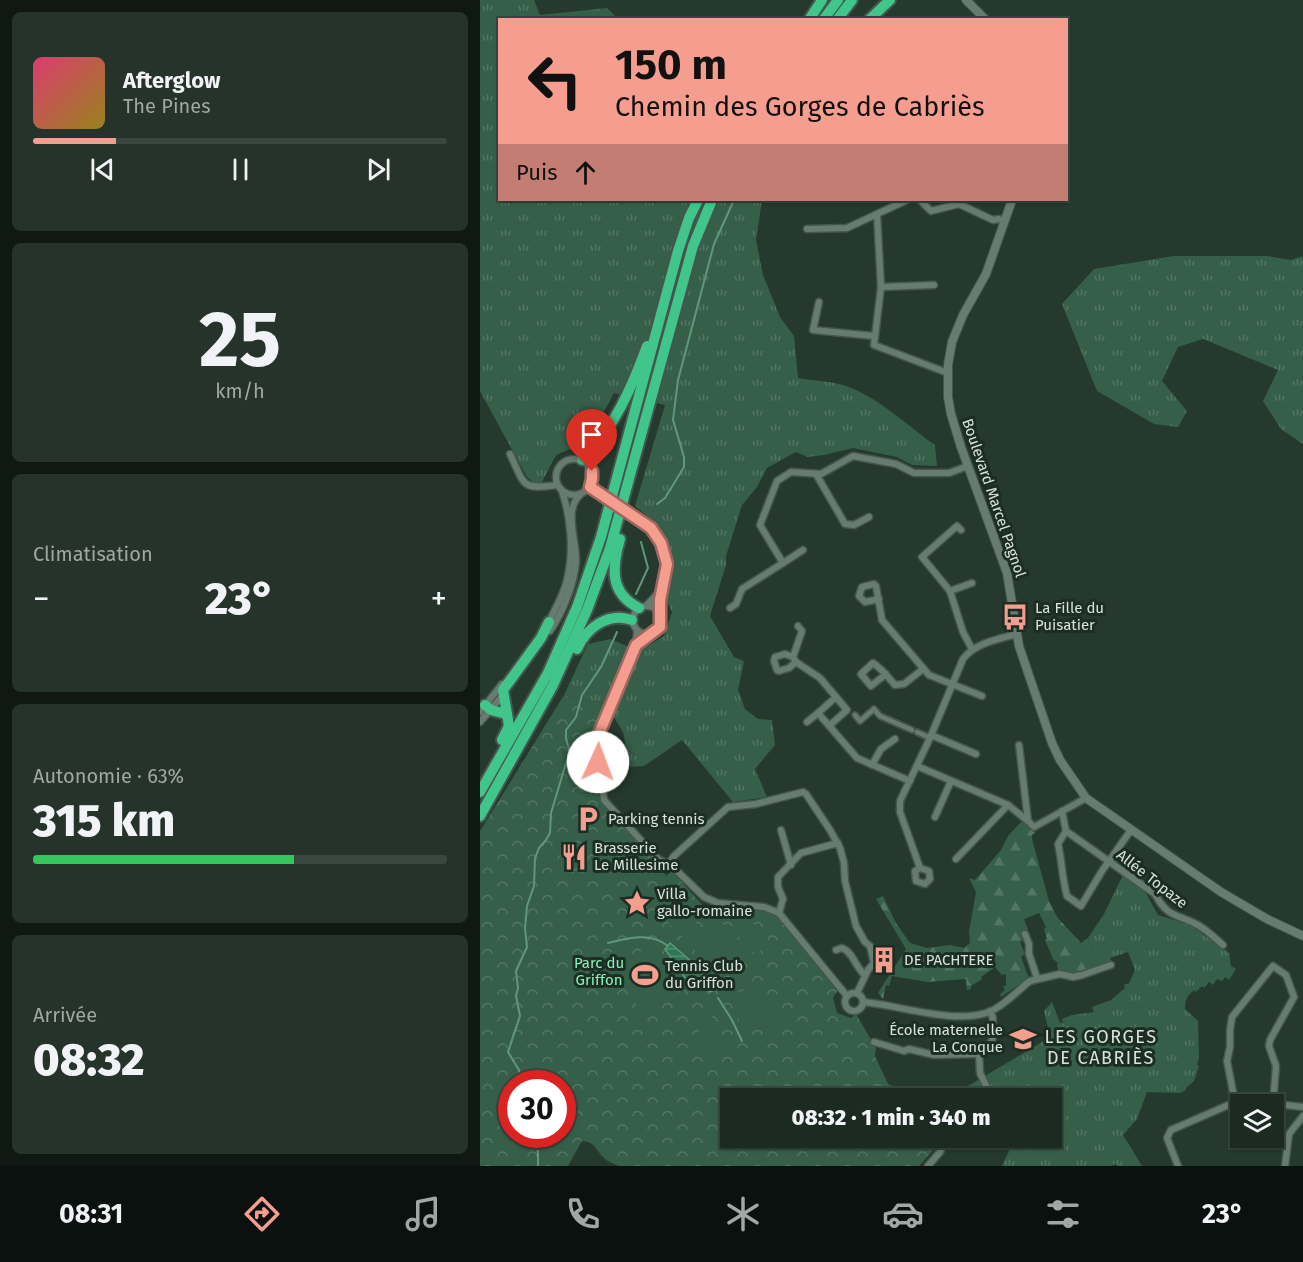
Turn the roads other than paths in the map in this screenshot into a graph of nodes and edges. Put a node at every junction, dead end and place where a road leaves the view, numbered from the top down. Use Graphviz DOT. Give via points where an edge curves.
graph roads {
  1 [pos="822,0"];
  2 [pos="838,0"];
  3 [pos="852,0"];
  4 [pos="890,0"];
  5 [pos="968,0"];
  6 [pos="810,18"];
  7 [pos="825,18"];
  8 [pos="838,18"];
  9 [pos="871,18"];
  10 [pos="984,18"];
  11 [pos="698,201"];
  12 [pos="712,201"];
  13 [pos="905,201"];
  14 [pos="921,201"];
  15 [pos="1012,201"];
  16 [pos="877,213"];
  17 [pos="993,220"];
  18 [pos="1005,221"];
  19 [pos="807,229"];
  20 [pos="1002,230"];
  21 [pos="670,280"];
  22 [pos="934,285"];
  23 [pos="881,287"];
  24 [pos="819,302"];
  25 [pos="874,336"];
  26 [pos="948,373"];
  27 [pos="644,432"];
  28 [pos="510,454"];
  29 [pos="582,460"];
  30 [pos="968,466"];
  31 [pos="816,474"];
  32 [pos="590,487"];
  33 [pos="560,488"];
  34 [pos="579,495"];
  35 [pos="869,517"];
  36 [pos="961,530"];
  37 [pos="803,550"];
  38 [pos="783,563"];
  39 [pos="972,583"];
  40 [pos="662,588"];
  41 [pos="950,591"];
  42 [pos="879,600"];
  43 [pos="643,607"];
  44 [pos="730,608"];
  45 [pos="660,614"];
  46 [pos="632,620"];
  47 [pos="549,622"];
  48 [pos="798,626"];
  49 [pos="638,631"];
  50 [pos="650,634"];
  51 [pos="1017,634"];
  52 [pos="636,645"];
  53 [pos="972,650"];
  54 [pos="923,669"];
  55 [pos="886,674"];
  56 [pos="952,684"];
  57 [pos="503,694"];
  58 [pos="982,696"];
  59 [pos="836,697"];
  60 [pos="485,709"];
  61 [pos="851,712"];
  62 [pos="818,713"];
  63 [pos="506,714"];
  64 [pos="480,722"];
  65 [pos="807,722"];
  66 [pos="829,726"];
  67 [pos="931,737"];
  68 [pos="895,739"];
  69 [pos="1019,746"];
  70 [pos="976,754"];
  71 [pos="872,765"];
  72 [pos="917,766"];
  73 [pos="910,781"];
  74 [pos="951,781"];
  75 [pos="480,783"];
  76 [pos="480,792"];
  77 [pos="1086,798"];
  78 [pos="1008,805"];
  79 [pos="1062,811"];
  80 [pos="480,816"];
  81 [pos="935,817"];
  82 [pos="1028,821"];
  83 [pos="480,822"];
  84 [pos="781,830"];
  85 [pos="1131,830"];
  86 [pos="1066,831"];
  87 [pos="838,843"];
  88 [pos="956,859"];
  89 [pos="1109,860"];
  90 [pos="668,865"];
  91 [pos="791,865"];
  92 [pos="920,868"];
  93 [pos="779,913"];
  94 [pos="1025,934"];
  95 [pos="1303,936"];
  96 [pos="1223,945"];
  97 [pos="836,950"];
  98 [pos="1111,965"];
  99 [pos="865,975"];
  100 [pos="1037,978"];
  101 [pos="857,993"];
  102 [pos="848,996"];
  103 [pos="862,1002"];
  104 [pos="990,1011"];
  105 [pos="874,1042"];
  106 [pos="979,1054"];
  107 [pos="987,1088"];
  108 [pos="1233,1094"];
  109 [pos="1274,1094"];
  110 [pos="1230,1104"];
  111 [pos="1284,1105"];
  112 [pos="1303,1107"];
  113 [pos="1303,1116"];
  114 [pos="942,1148"];
  115 [pos="928,1166"];
  116 [pos="1178,1166"];
  117 [pos="1285,1166"];
  1 -- 6 [label="highway"];
  2 -- 7 [label="highway"];
  3 -- 8 [label="highway"];
  4 -- 9 [label="highway"];
  5 -- 10 [label="street"];
  11 -- 21 [label="highway"];
  12 -- 27 [label="highway" via="693,246"];
  13 -- 16 [label="street"];
  14 -- 17 [label="street" via="931,211 959,204"];
  15 -- 18 [label="street, Boulevard Marcel Pagnol"];
  16 -- 19 [label="street" via="847,228"];
  16 -- 23 [label="street"];
  17 -- 18 [label="street"];
  17 -- 20 [label="street"];
  18 -- 20 [label="street, Boulevard Marcel Pagnol"];
  20 -- 26 [label="street, Boulevard Marcel Pagnol" via="986,274 952,342"];
  21 -- 29 [label="highway" via="621,408"];
  21 -- 76 [label="highway" via="601,537 577,607 548,673"];
  22 -- 23 [label="street"];
  23 -- 25 [label="street"];
  24 -- 25 [label="street" via="813,330"];
  25 -- 26 [label="street" via="874,345"];
  26 -- 30 [label="street, Boulevard Marcel Pagnol" via="951,414"];
  27 -- 43 [label="highway" via="613,572 622,595 631,604"];
  27 -- 80 [label="highway" via="588,610 553,685"];
  28 -- 33 [label="street" via="528,486"];
  29 -- 32 [label="street" via="592,471"];
  29 -- 33 [label="street" via="565,462 559,467 556,476"];
  30 -- 31 [label="street" via="949,473 914,473 896,464 854,456"];
  30 -- 51 [label="street, Boulevard Marcel Pagnol" via="1007,573"];
  31 -- 35 [label="street" via="845,524 854,525"];
  31 -- 38 [label="street" via="791,472 777,481 764,513 760,525"];
  32 -- 34 [label="street"];
  32 -- 40 [label="street, bridge" via="651,528 661,543 667,564"];
  33 -- 34 [label="street" via="570,495"];
  33 -- 47 [label="street" via="569,528 570,563 567,582"];
  34 -- 57 [label="street" via="572,506 576,563 571,584 554,625"];
  36 -- 41 [label="street" via="957,526 922,557"];
  37 -- 38 [label="street"];
  38 -- 44 [label="street" via="742,589"];
  39 -- 41 [label="street"];
  40 -- 43 [label="street"];
  40 -- 45 [label="street"];
  41 -- 53 [label="street"];
  42 -- 54 [label="street" via="882,620"];
  43 -- 45 [label="street" via="654,607"];
  43 -- 46 [label="street"];
  45 -- 50 [label="street" via="660,627"];
  46 -- 49 [label="street"];
  46 -- 83 [label="highway" via="622,617 601,622 581,640"];
  47 -- 57 [label="highway"];
  47 -- 60 [label="street"];
  48 -- 59 [label="street" via="802,631 795,660 820,678"];
  49 -- 50 [label="street"];
  49 -- 52 [label="street"];
  50 -- 52 [label="street"];
  51 -- 53 [label="street"];
  51 -- 77 [label="street, Boulevard Marcel Pagnol" via="1056,752"];
  52 -- 90 [label="street" via="598,736 602,790 609,807"];
  53 -- 56 [label="street" via="963,659"];
  54 -- 55 [label="street" via="904,684 895,685"];
  54 -- 56 [label="street"];
  56 -- 58 [label="street"];
  56 -- 67 [label="street"];
  57 -- 60 [label="street"];
  57 -- 63 [label="highway"];
  59 -- 61 [label="street"];
  59 -- 62 [label="street"];
  60 -- 63 [label="highway"];
  60 -- 64 [label="street"];
  61 -- 66 [label="street"];
  61 -- 67 [label="street" via="860,721 874,709 880,716"];
  62 -- 65 [label="street"];
  62 -- 66 [label="street"];
  63 -- 75 [label="highway" via="509,726"];
  66 -- 71 [label="street" via="857,758"];
  67 -- 70 [label="street"];
  67 -- 72 [label="street"];
  68 -- 71 [label="street" via="881,748"];
  69 -- 82 [label="street"];
  71 -- 73 [label="street"];
  72 -- 73 [label="street"];
  72 -- 74 [label="street"];
  73 -- 92 [label="street" via="899,807"];
  74 -- 78 [label="street"];
  74 -- 81 [label="street"];
  77 -- 79 [label="street"];
  77 -- 85 [label="street, Boulevard Marcel Pagnol"];
  78 -- 82 [label="street"];
  78 -- 88 [label="street"];
  79 -- 82 [label="street" via="1034,827"];
  79 -- 86 [label="street"];
  84 -- 91 [label="street"];
  85 -- 89 [label="street"];
  85 -- 95 [label="street, Boulevard Marcel Pagnol" via="1221,892"];
  86 -- 89 [label="street, Allée Topaze"];
  86 -- 89 [label="street" via="1058,844 1061,874 1067,896 1081,906"];
  87 -- 90 [label="street" via="803,792 728,807"];
  87 -- 91 [label="street" via="801,854"];
  87 -- 99 [label="street" via="856,926 873,956 874,963"];
  89 -- 96 [label="street, Allée Topaze" via="1155,894 1174,916 1197,924"];
  90 -- 93 [label="street" via="704,897"];
  91 -- 93 [label="street" via="778,877 783,900"];
  93 -- 102 [label="street"];
  94 -- 100 [label="street"];
  97 -- 99 [label="street" via="849,952"];
  98 -- 100 [label="street" via="1074,977 1060,974"];
  99 -- 101 [label="street"];
  100 -- 104 [label="street"];
  101 -- 102 [label="street"];
  101 -- 103 [label="street"];
  102 -- 103 [label="street" via="845,1003 849,1009 857,1010"];
  103 -- 104 [label="street" via="931,1014 980,1015"];
  104 -- 106 [label="street" via="992,1041"];
  105 -- 106 [label="street" via="934,1055"];
  106 -- 107 [label="street" via="980,1073"];
  108 -- 109 [label="street" via="1227,1062 1232,1017 1273,966 1286,975 1294,998 1270,1040 1276,1066"];
  110 -- 116 [label="street" via="1171,1130 1167,1138"];
  111 -- 112 [label="street"];
  113 -- 117 [label="street" via="1289,1134"];
  114 -- 115 [label="street"];
}
